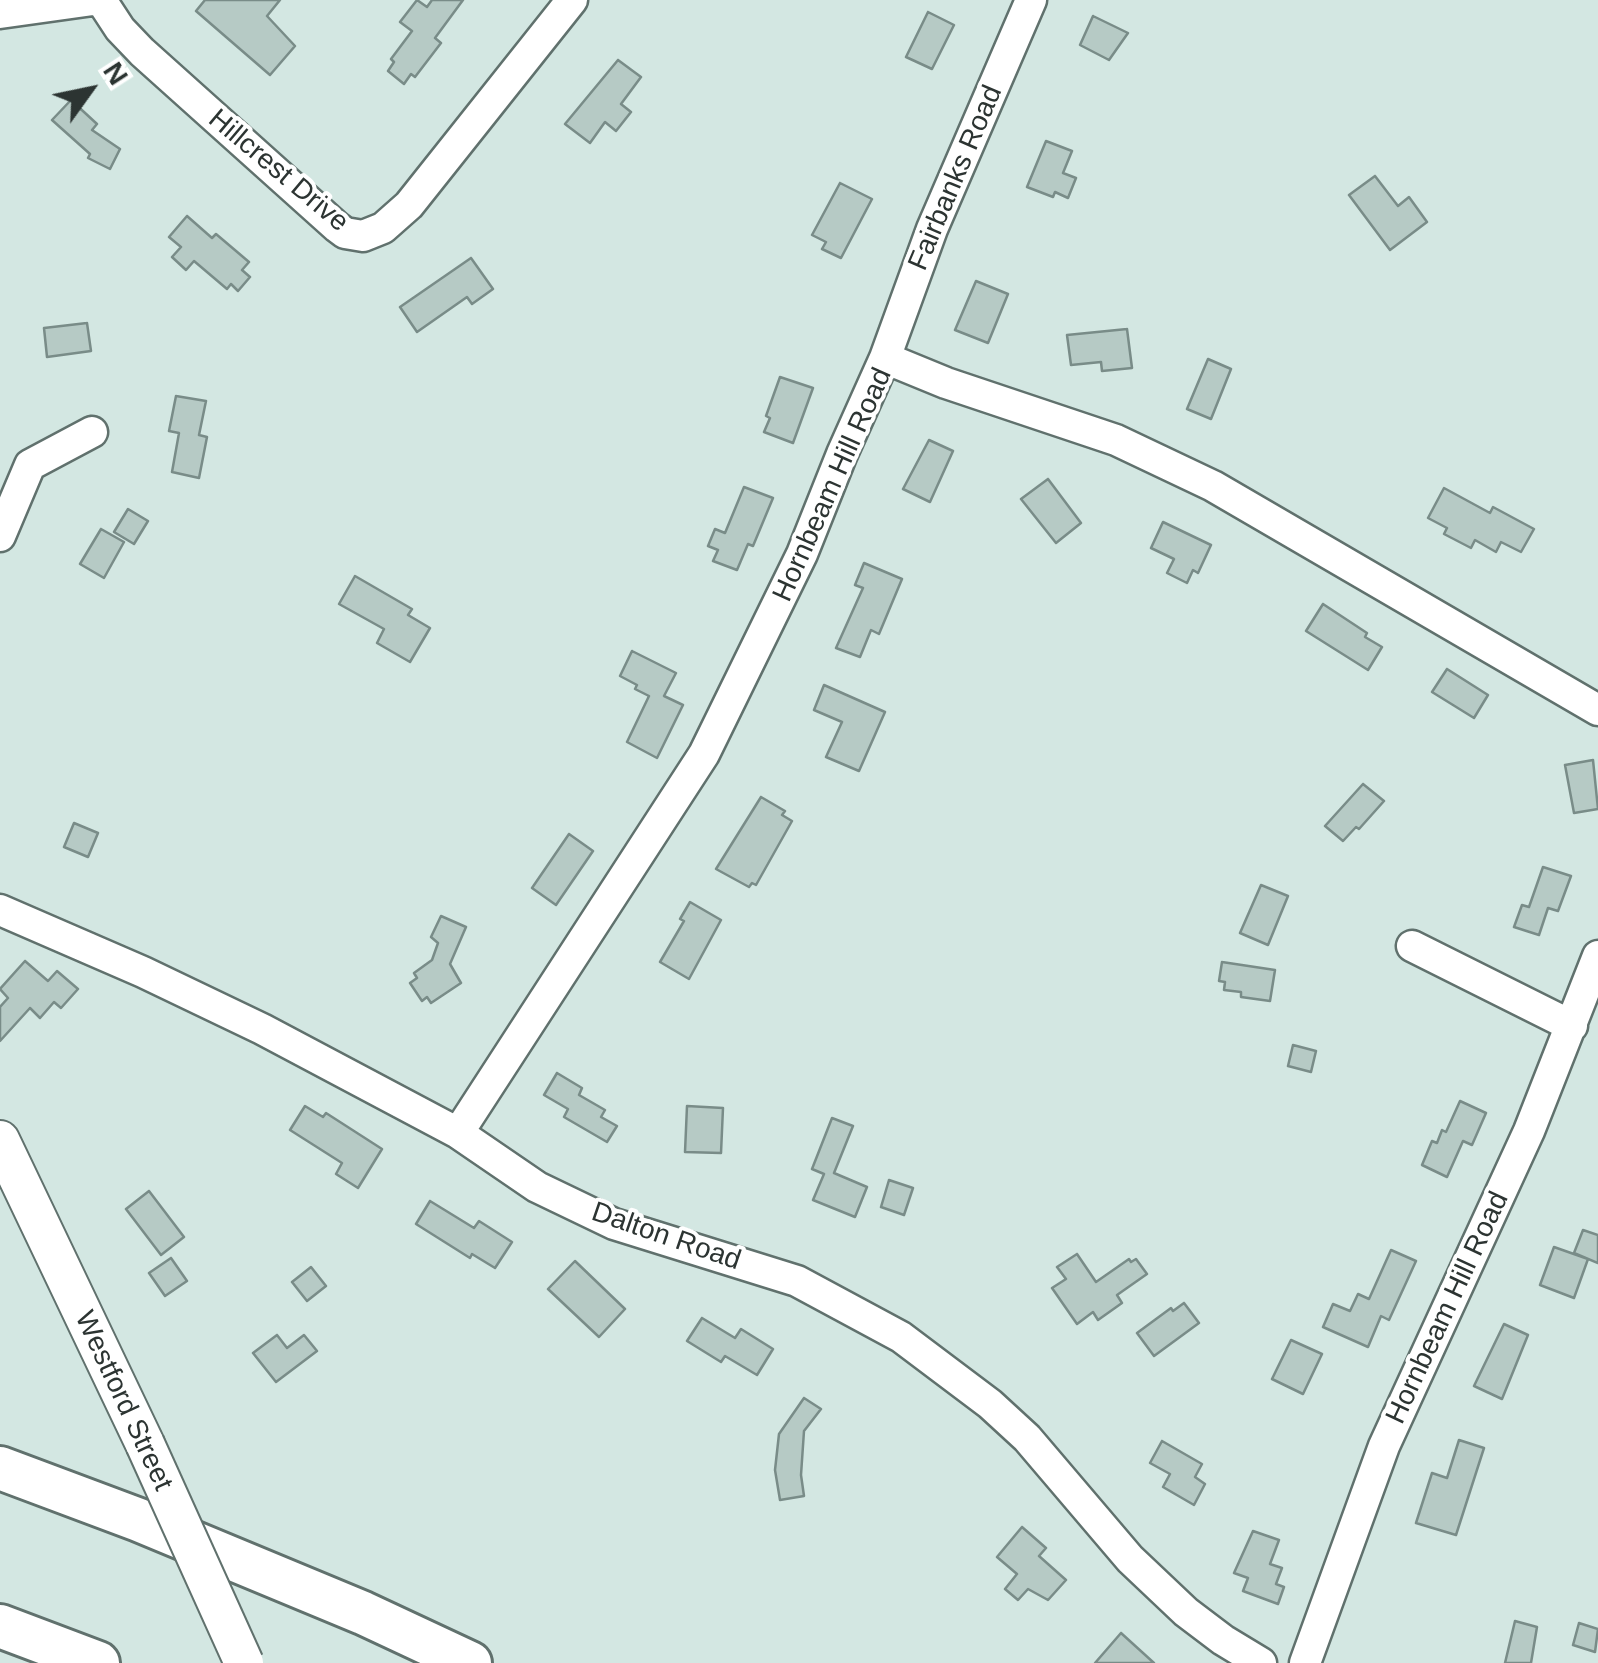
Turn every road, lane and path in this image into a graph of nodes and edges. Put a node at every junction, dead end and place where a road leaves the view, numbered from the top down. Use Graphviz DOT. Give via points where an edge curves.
graph roads {
  1 [pos="94,0"];
  2 [pos="101,0"];
  3 [pos="572,0"];
  4 [pos="1031,0"];
  5 [pos="0,13"];
  6 [pos="885,358"];
  7 [pos="92,432"];
  8 [pos="0,536"];
  9 [pos="1598,710"];
  10 [pos="0,910"];
  11 [pos="1412,946"];
  12 [pos="1598,956"];
  13 [pos="1572,1026"];
  14 [pos="458,1133"];
  15 [pos="0,1140"];
  16 [pos="0,1468"];
  17 [pos="0,1626"];
  18 [pos="98,1663"];
  19 [pos="244,1663"];
  20 [pos="470,1663"];
  21 [pos="1260,1663"];
  22 [pos="1305,1663"];
  1 -- 5 [label="street"];
  2 -- 3 [label="street, Hillcrest Drive" via="142,52 337,228 363,236 409,206"];
  4 -- 6 [label="street, Fairbanks Road" via="932,229"];
  6 -- 9 [label="street, Hornbeam Hill Road" via="1116,440 1213,486"];
  6 -- 14 [label="street, Hornbeam Hill Road" via="802,554 704,754"];
  7 -- 8 [label="street" via="30,464"];
  10 -- 14 [label="street, Dalton Road" via="244,1021"];
  11 -- 13 [label="street"];
  12 -- 13 [label="street, Hornbeam Hill Road"];
  13 -- 22 [label="street, Hornbeam Hill Road" via="1384,1446"];
  14 -- 21 [label="street, Dalton Road" via="537,1186 614,1224 798,1281 902,1338 1027,1438 1186,1612"];
  15 -- 19 [label="main road, Westford Street, bridge"];
  16 -- 20 [label="highway" via="363,1612"];
  17 -- 18 [label="highway"];
}
